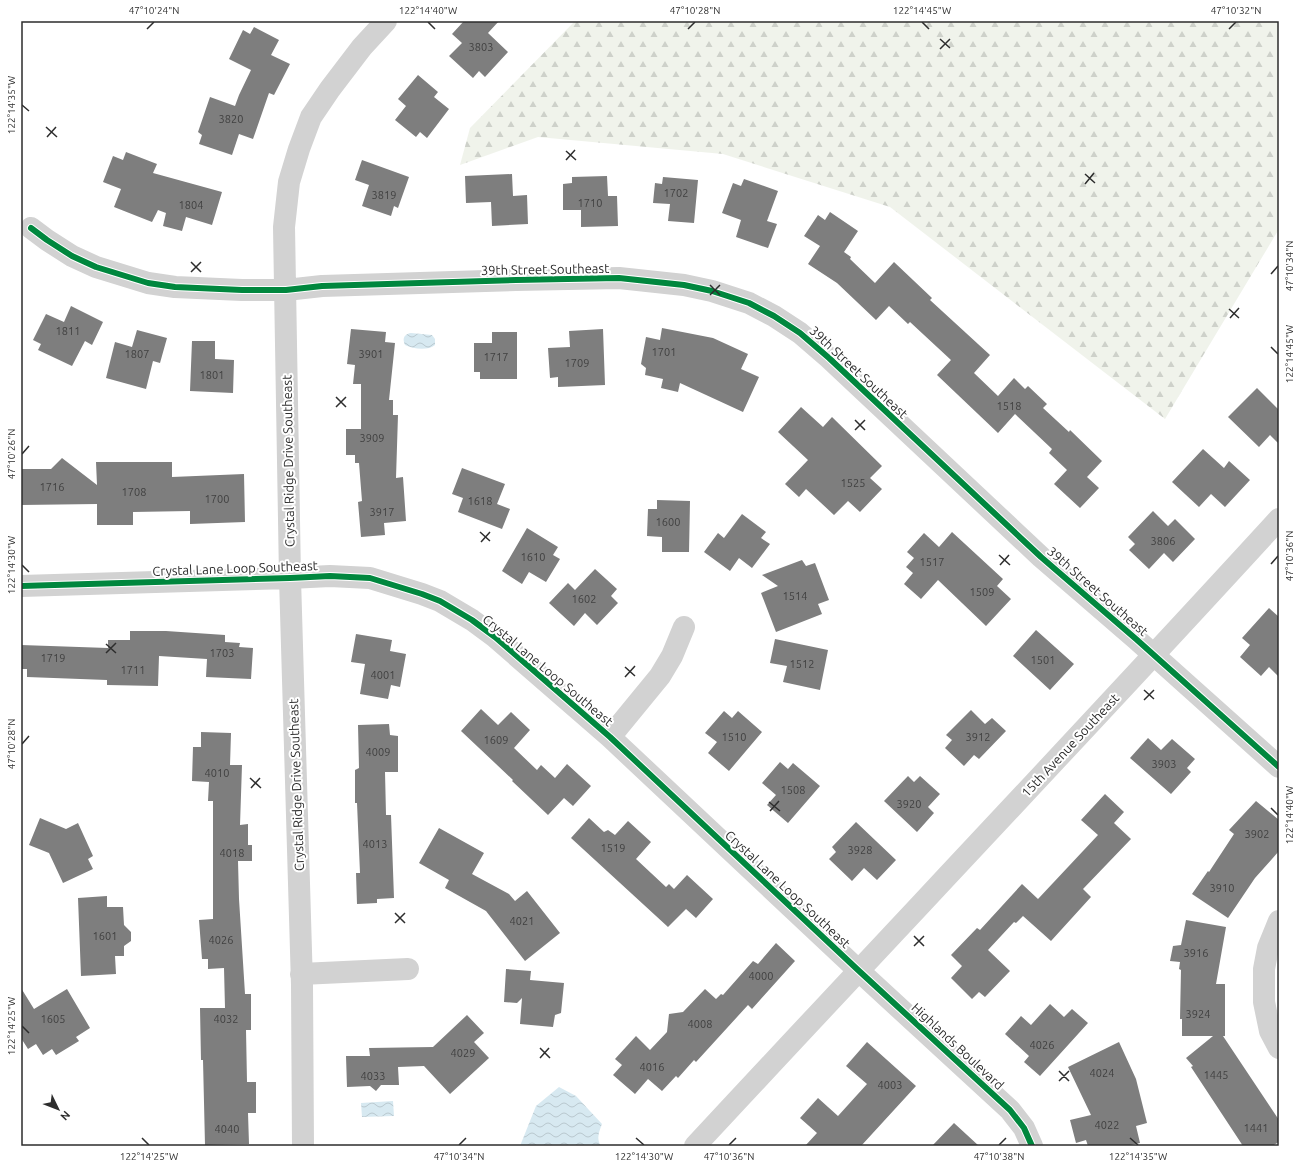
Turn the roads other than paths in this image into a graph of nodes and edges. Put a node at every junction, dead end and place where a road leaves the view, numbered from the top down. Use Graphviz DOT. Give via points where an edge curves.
graph roads {
  1 [pos="386,21"];
  2 [pos="32,228"];
  3 [pos="286,290"];
  4 [pos="1279,519"];
  5 [pos="290,578"];
  6 [pos="21,586"];
  7 [pos="684,627"];
  8 [pos="1154,656"];
  9 [pos="610,737"];
  10 [pos="1279,767"];
  11 [pos="1279,921"];
  12 [pos="408,969"];
  13 [pos="858,970"];
  14 [pos="301,974"];
  15 [pos="1279,1048"];
  16 [pos="303,1146"];
  17 [pos="695,1146"];
  18 [pos="1032,1146"];
  1 -- 3 [label="street, Crystal Ridge Drive Southeast" via="362,46 330,89 311,117 299,149 289,182 284,227"];
  2 -- 3 [label="street, 39th Street Southeast" via="72,256 96,267 148,283 175,287"];
  3 -- 5 [label="street, Crystal Ridge Drive Southeast"];
  3 -- 8 [label="street, 39th Street Southeast" via="322,286 619,278 684,285 749,303 774,316 806,338 1036,552"];
  4 -- 8 [label="street, 15th Avenue Southeast"];
  5 -- 6 [label="street, Crystal Lane Loop Southeast"];
  5 -- 9 [label="street, Crystal Lane Loop Southeast" via="370,578 440,602 495,637"];
  5 -- 14 [label="street, Crystal Ridge Drive Southeast"];
  7 -- 9 [label="street, Crystal Lane Loop Southeast" via="660,676"];
  8 -- 10 [label="street, 39th Street Southeast"];
  8 -- 13 [label="street, 15th Avenue Southeast"];
  9 -- 13 [label="street, Crystal Lane Loop Southeast"];
  11 -- 15 [label="street" via="1268,948 1264,969 1264,1002 1270,1031"];
  12 -- 14 [label="street"];
  13 -- 17 [label="street"];
  13 -- 18 [label="street, Highlands Boulevard" via="1010,1110 1024,1128"];
  14 -- 16 [label="street, Crystal Ridge Drive Southeast"];
}
